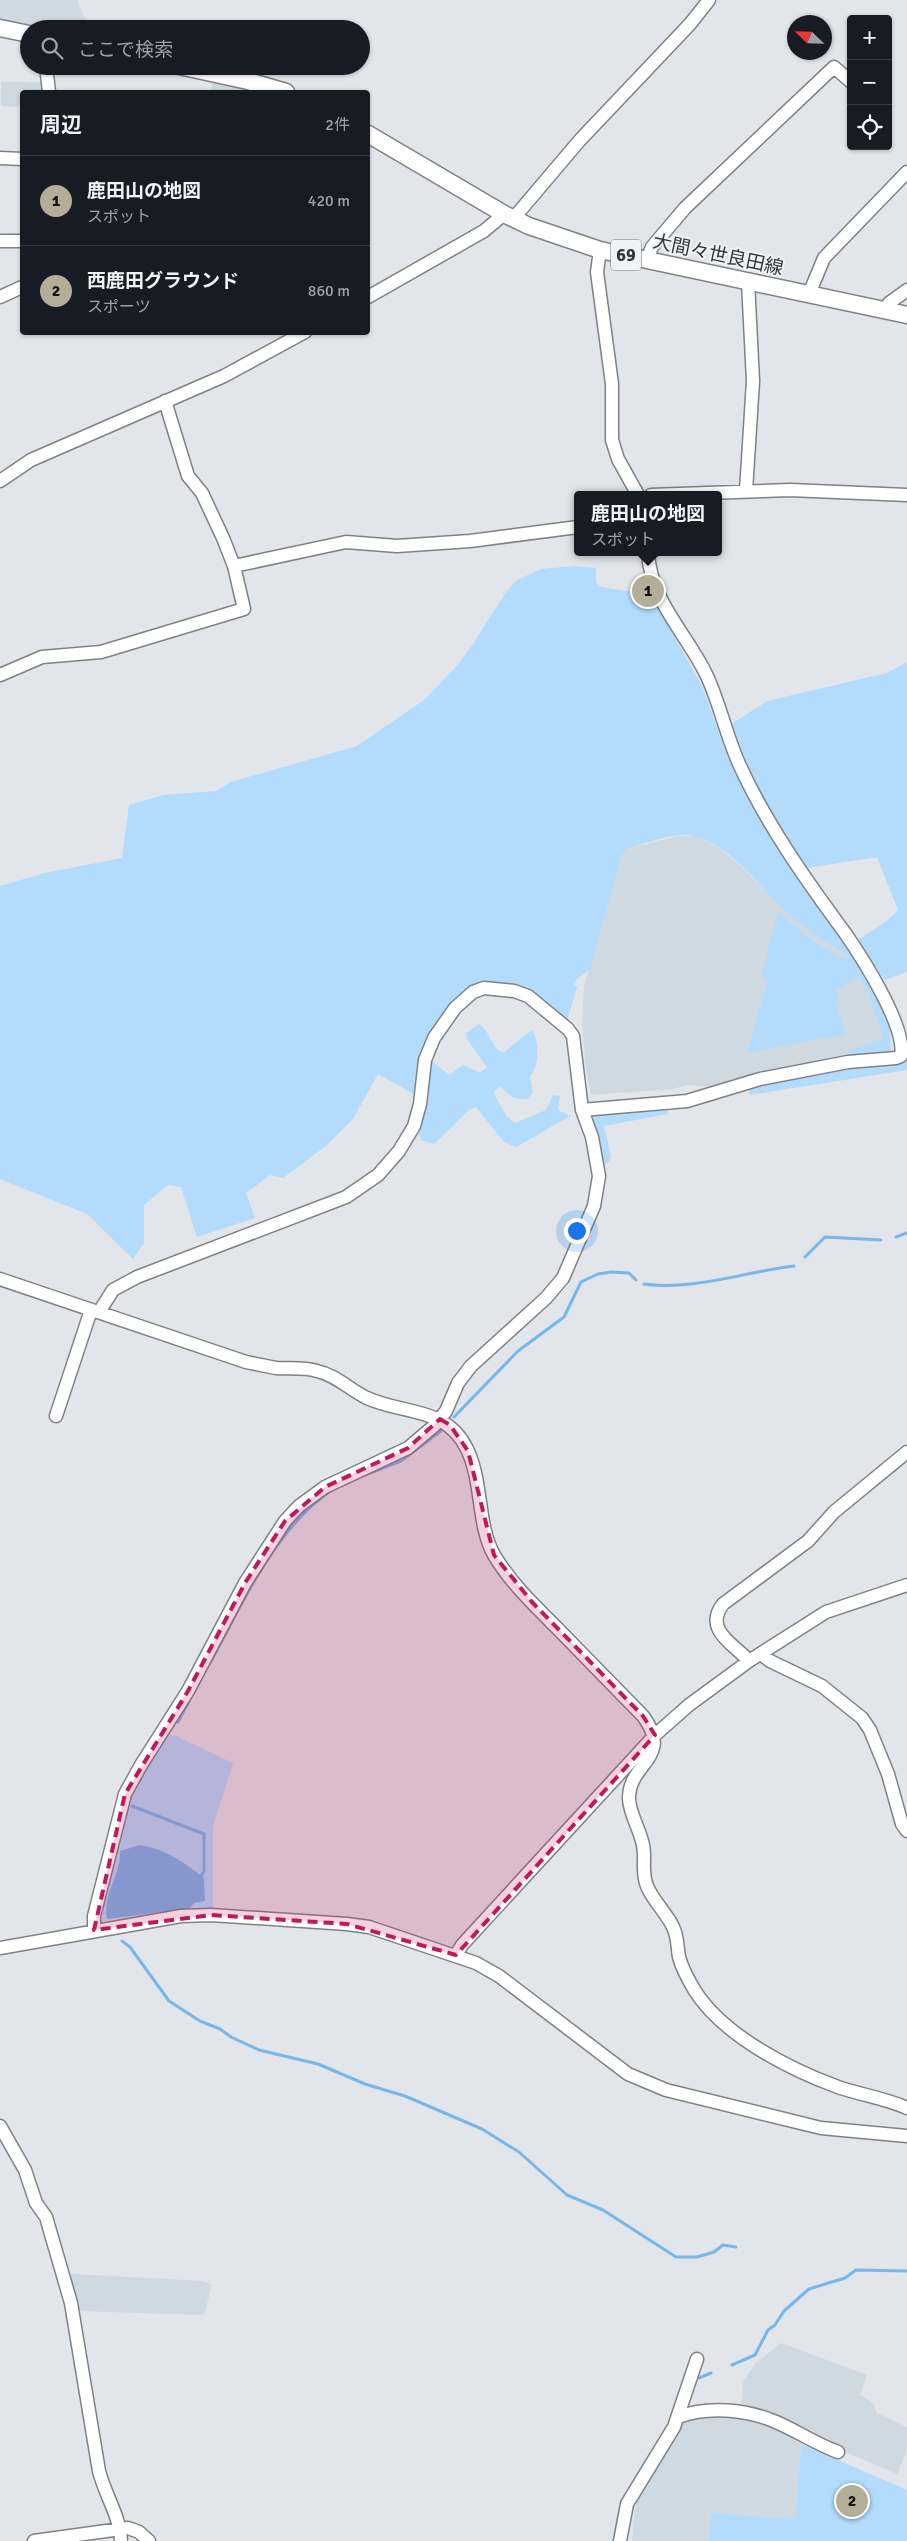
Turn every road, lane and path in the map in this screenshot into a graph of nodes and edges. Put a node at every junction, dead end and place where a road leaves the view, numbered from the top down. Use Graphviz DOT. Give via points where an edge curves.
graph roads {
  1 [pos="709,0"];
  2 [pos="0,28"];
  3 [pos="20,32"];
  4 [pos="47,75"];
  5 [pos="220,75"];
  6 [pos="847,78"];
  7 [pos="49,90"];
  8 [pos="279,90"];
  9 [pos="370,135"];
  10 [pos="0,158"];
  11 [pos="20,159"];
  12 [pos="907,172"];
  13 [pos="508,217"];
  14 [pos="0,241"];
  15 [pos="20,241"];
  16 [pos="600,250"];
  17 [pos="647,260"];
  18 [pos="748,282"];
  19 [pos="20,288"];
  20 [pos="907,290"];
  21 [pos="810,294"];
  22 [pos="370,296"];
  23 [pos="0,297"];
  24 [pos="886,311"];
  25 [pos="907,315"];
  26 [pos="299,335"];
  27 [pos="165,401"];
  28 [pos="0,481"];
  29 [pos="636,491"];
  30 [pos="746,491"];
  31 [pos="722,492"];
  32 [pos="907,495"];
  33 [pos="574,528"];
  34 [pos="649,556"];
  35 [pos="234,566"];
  36 [pos="0,675"];
  37 [pos="905,1054"];
  38 [pos="582,1110"];
  39 [pos="0,1279"];
  40 [pos="95,1311"];
  41 [pos="56,1416"];
  42 [pos="440,1419"];
  43 [pos="907,1452"];
  44 [pos="907,1585"];
  45 [pos="761,1654"];
  46 [pos="749,1661"];
  47 [pos="655,1735"];
  48 [pos="907,1832"];
  49 [pos="94,1930"];
  50 [pos="0,1948"];
  51 [pos="456,1955"];
  52 [pos="907,2108"];
  53 [pos="0,2126"];
  54 [pos="907,2136"];
  55 [pos="697,2359"];
  56 [pos="678,2417"];
  57 [pos="838,2452"];
  58 [pos="121,2535"];
  59 [pos="34,2541"];
  60 [pos="149,2541"];
  61 [pos="620,2541"];
  1 -- 13 [label="street"];
  2 -- 3 [label="main road"];
  4 -- 7 [label="street"];
  5 -- 8 [label="main road"];
  6 -- 17 [label="street" via="834,67 685,208 652,247"];
  9 -- 13 [label="main road, 大間々世良田線 / 69"];
  10 -- 11 [label="street"];
  12 -- 21 [label="street" via="824,258"];
  13 -- 16 [label="main road, 大間々世良田線 / 69"];
  13 -- 22 [label="street"];
  14 -- 15 [label="street"];
  16 -- 17 [label="main road, 大間々世良田線 / 69"];
  16 -- 29 [label="street" via="598,272 612,384 612,440 618,459"];
  17 -- 18 [label="main road, 大間々世良田線 / 69"];
  18 -- 21 [label="main road, 大間々世良田線 / 69"];
  18 -- 30 [label="street" via="753,381"];
  19 -- 23 [label="street"];
  20 -- 24 [label="street" via="889,303"];
  21 -- 24 [label="main road, 大間々世良田線 / 69"];
  24 -- 25 [label="main road, 大間々世良田線 / 69"];
  26 -- 27 [label="street" via="224,376"];
  27 -- 28 [label="street" via="31,460"];
  27 -- 35 [label="street" via="188,476 202,493"];
  30 -- 31 [label="street"];
  30 -- 32 [label="street"];
  33 -- 35 [label="street" via="470,541 396,546 346,542"];
  34 -- 37 [label="street" via="654,586 705,673 741,769 778,836 889,998 902,1030"];
  35 -- 36 [label="street" via="244,610 101,652 42,657"];
  37 -- 38 [label="street" via="760,1079 687,1101"];
  38 -- 40 [label="street" via="572,1036 568,1029 533,998 521,993 484,988 473,992 455,1008 434,1038 425,1060 414,1126 399,1151 378,1175 346,1198 137,1277 109,1293"];
  38 -- 42 [label="street" via="597,1158 599,1184 590,1218 568,1268 546,1298 467,1371"];
  39 -- 40 [label="street"];
  40 -- 41 [label="street"];
  40 -- 42 [label="street" via="246,1362 276,1368 317,1370 370,1399"];
  42 -- 47 [label="street" via="456,1431 468,1451 478,1480 486,1533 494,1555 532,1602 643,1716"];
  42 -- 49 [label="street" via="408,1448 325,1487 285,1521 245,1583 188,1690 126,1794 94,1916"];
  43 -- 46 [label="street" via="834,1512 808,1542 723,1604 716,1618 721,1636"];
  44 -- 45 [label="street" via="826,1612"];
  45 -- 46 [label="street"];
  45 -- 48 [label="street" via="822,1686 862,1718 873,1738"];
  46 -- 47 [label="street" via="689,1705"];
  47 -- 51 [label="street"];
  47 -- 52 [label="street" via="650,1754 632,1782 630,1803 644,1847 646,1886 672,1925 680,1957 695,1992 730,2028 768,2055 838,2087"];
  49 -- 50 [label="street"];
  49 -- 51 [label="street" via="181,1916 347,1924 369,1927"];
  51 -- 54 [label="street" via="499,1976 628,2074 666,2090 821,2128"];
  53 -- 58 [label="street" via="25,2170 36,2203 46,2217 73,2312 104,2488"];
  55 -- 56 [label="street"];
  56 -- 57 [label="street" via="696,2410 733,2411 758,2416"];
  56 -- 61 [label="street" via="627,2504"];
  58 -- 59 [label="street"];
  58 -- 60 [label="street" via="132,2529"];
}
